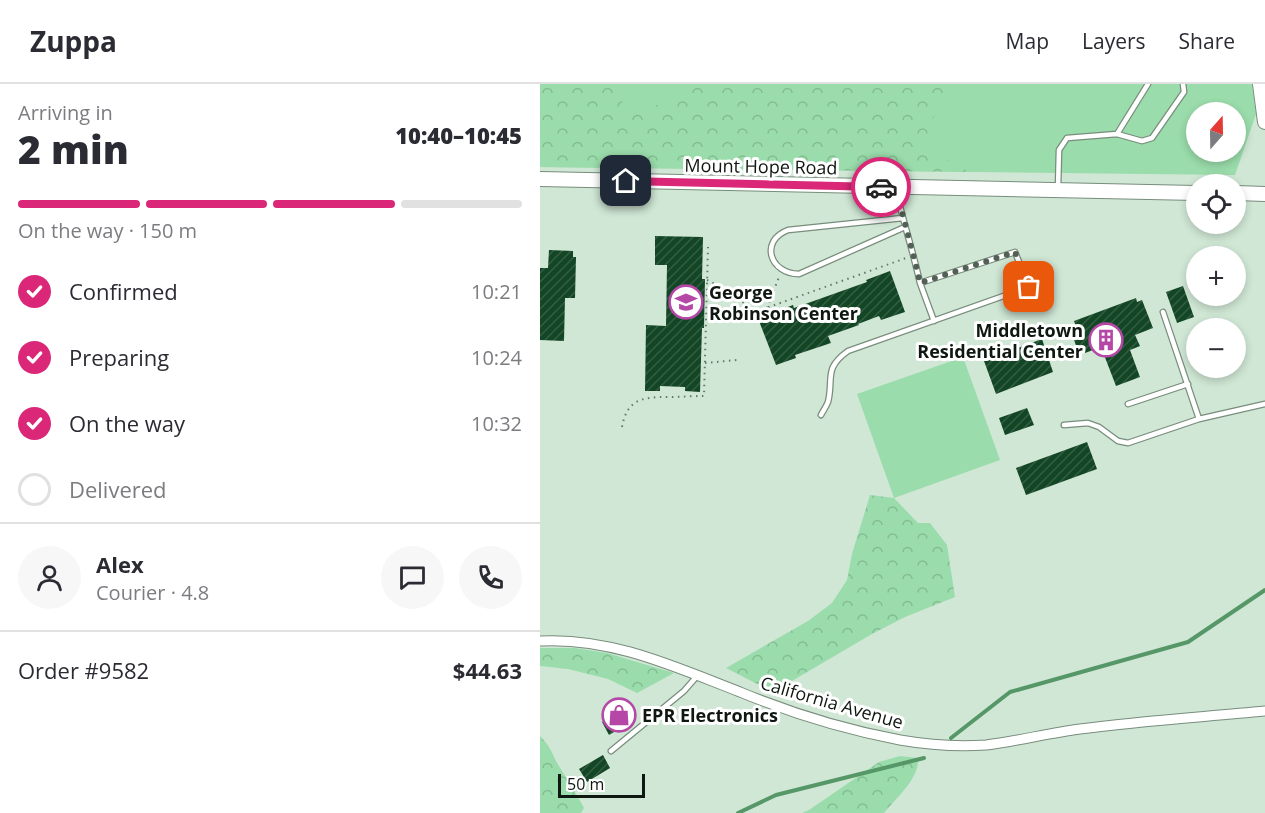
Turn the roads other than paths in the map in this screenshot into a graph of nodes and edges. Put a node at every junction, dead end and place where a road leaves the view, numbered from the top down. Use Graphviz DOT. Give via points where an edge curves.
graph roads {
  1 [pos="1148,84"];
  2 [pos="1184,84"];
  3 [pos="1260,84"];
  4 [pos="1265,122"];
  5 [pos="1117,134"];
  6 [pos="540,179"];
  7 [pos="896,187"];
  8 [pos="1058,190"];
  9 [pos="1186,193"];
  10 [pos="1246,193"];
  11 [pos="1265,194"];
  12 [pos="903,218"];
  13 [pos="905,227"];
  14 [pos="920,283"];
  15 [pos="1163,312"];
  16 [pos="934,321"];
  17 [pos="1188,384"];
  18 [pos="1128,404"];
  19 [pos="1265,404"];
  20 [pos="821,415"];
  21 [pos="1199,419"];
  22 [pos="1064,425"];
  23 [pos="540,641"];
  24 [pos="698,675"];
  25 [pos="1265,711"];
  26 [pos="611,751"];
  1 -- 5 [label="lane"];
  2 -- 5 [label="lane" via="1184,92 1152,138 1142,141"];
  3 -- 4 [label="street"];
  5 -- 8 [label="lane" via="1067,138 1059,150"];
  6 -- 7 [label="street, Mount Hope Road"];
  7 -- 8 [label="street, Mount Hope Road"];
  7 -- 12 [label="lane"];
  8 -- 9 [label="street, Mount Hope Road"];
  10 -- 11 [label="street"];
  12 -- 13 [label="lane"];
  12 -- 13 [label="lane" via="793,228 781,232 771,251 781,270 799,274"];
  13 -- 14 [label="lane"];
  14 -- 16 [label="lane"];
  14 -- 16 [label="lane" via="1015,252 1029,287"];
  15 -- 17 [label="lane"];
  16 -- 20 [label="lane" via="838,357"];
  17 -- 18 [label="lane"];
  17 -- 21 [label="lane"];
  19 -- 21 [label="lane"];
  21 -- 22 [label="lane" via="1128,443 1088,423"];
  23 -- 24 [label="street, California Avenue" via="608,646"];
  24 -- 25 [label="street, California Avenue" via="817,719 898,740 942,746"];
  24 -- 26 [label="lane"];
}
